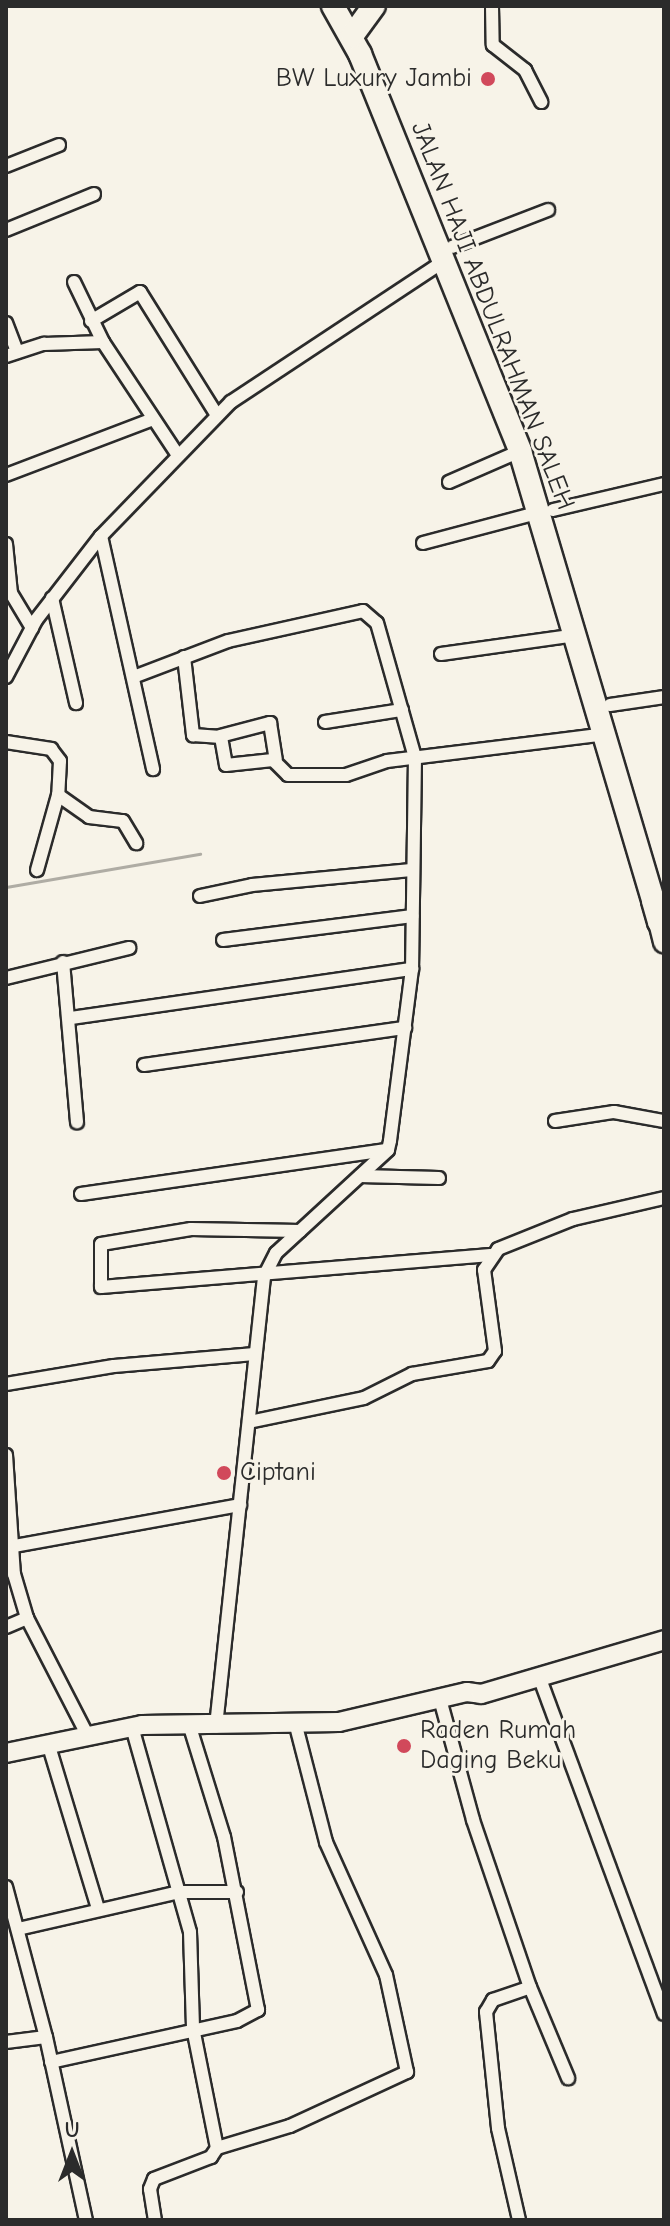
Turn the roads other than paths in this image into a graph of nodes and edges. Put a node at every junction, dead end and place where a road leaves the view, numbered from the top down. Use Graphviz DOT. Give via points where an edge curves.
graph roads {
  1 [pos="492,6"];
  2 [pos="353,15"];
  3 [pos="541,102"];
  4 [pos="59,145"];
  5 [pos="6,166"];
  6 [pos="94,194"];
  7 [pos="548,210"];
  8 [pos="6,230"];
  9 [pos="448,254"];
  10 [pos="74,282"];
  11 [pos="466,299"];
  12 [pos="91,321"];
  13 [pos="6,323"];
  14 [pos="103,342"];
  15 [pos="12,354"];
  16 [pos="217,415"];
  17 [pos="151,420"];
  18 [pos="520,451"];
  19 [pos="177,454"];
  20 [pos="6,475"];
  21 [pos="449,482"];
  22 [pos="664,484"];
  23 [pos="547,511"];
  24 [pos="101,536"];
  25 [pos="423,543"];
  26 [pos="6,544"];
  27 [pos="52,598"];
  28 [pos="32,628"];
  29 [pos="576,635"];
  30 [pos="441,654"];
  31 [pos="184,657"];
  32 [pos="136,676"];
  33 [pos="6,677"];
  34 [pos="664,697"];
  35 [pos="76,703"];
  36 [pos="610,705"];
  37 [pos="402,710"];
  38 [pos="325,722"];
  39 [pos="606,734"];
  40 [pos="220,736"];
  41 [pos="6,742"];
  42 [pos="415,757"];
  43 [pos="276,760"];
  44 [pos="153,769"];
  45 [pos="58,795"];
  46 [pos="136,843"];
  47 [pos="37,870"];
  48 [pos="411,870"];
  49 [pos="200,896"];
  50 [pos="664,898"];
  51 [pos="412,916"];
  52 [pos="662,928"];
  53 [pos="223,940"];
  54 [pos="129,948"];
  55 [pos="63,962"];
  56 [pos="412,969"];
  57 [pos="6,978"];
  58 [pos="71,1018"];
  59 [pos="405,1028"];
  60 [pos="144,1065"];
  61 [pos="555,1121"];
  62 [pos="664,1121"];
  63 [pos="77,1122"];
  64 [pos="388,1150"];
  65 [pos="360,1176"];
  66 [pos="439,1178"];
  67 [pos="81,1194"];
  68 [pos="664,1198"];
  69 [pos="300,1231"];
  70 [pos="491,1255"];
  71 [pos="264,1277"];
  72 [pos="254,1354"];
  73 [pos="6,1384"];
  74 [pos="249,1422"];
  75 [pos="6,1455"];
  76 [pos="240,1505"];
  77 [pos="14,1546"];
  78 [pos="10,1575"];
  79 [pos="27,1618"];
  80 [pos="6,1627"];
  81 [pos="664,1628"];
  82 [pos="664,1640"];
  83 [pos="540,1679"];
  84 [pos="467,1692"];
  85 [pos="440,1699"];
  86 [pos="189,1724"];
  87 [pos="216,1726"];
  88 [pos="296,1726"];
  89 [pos="132,1727"];
  90 [pos="87,1734"];
  91 [pos="48,1743"];
  92 [pos="6,1753"];
  93 [pos="6,1887"];
  94 [pos="180,1892"];
  95 [pos="237,1892"];
  96 [pos="98,1909"];
  97 [pos="18,1929"];
  98 [pos="530,1987"];
  99 [pos="664,2014"];
  100 [pos="193,2028"];
  101 [pos="46,2037"];
  102 [pos="6,2042"];
  103 [pos="51,2062"];
  104 [pos="568,2078"];
  105 [pos="217,2148"];
  106 [pos="86,2220"];
  107 [pos="155,2220"];
  108 [pos="519,2220"];
  1 -- 3 [label="street" via="493,45 525,70"];
  2 -- 9 [label="highway, JALAN HAJI ABDULRAHMAN SALEH"];
  4 -- 5 [label="street"];
  6 -- 8 [label="street"];
  7 -- 9 [label="street"];
  9 -- 11 [label="highway, JALAN HAJI ABDULRAHMAN SALEH"];
  9 -- 16 [label="street"];
  10 -- 12 [label="street"];
  11 -- 18 [label="highway, JALAN HAJI ABDULRAHMAN SALEH"];
  11 -- 23 [label="highway, JALAN HAJI ABDULRAHMAN SALEH"];
  12 -- 14 [label="street"];
  12 -- 16 [label="street" via="140,292"];
  13 -- 15 [label="street"];
  14 -- 15 [label="street" via="44,344"];
  14 -- 17 [label="street"];
  16 -- 19 [label="street"];
  17 -- 19 [label="street"];
  17 -- 20 [label="street" via="53,462"];
  18 -- 21 [label="street"];
  18 -- 23 [label="highway, JALAN HAJI ABDULRAHMAN SALEH"];
  19 -- 24 [label="street"];
  22 -- 23 [label="street"];
  23 -- 25 [label="street"];
  23 -- 29 [label="highway, JALAN HAJI ABDULRAHMAN SALEH"];
  23 -- 36 [label="highway, JALAN HAJI ABDULRAHMAN SALEH"];
  24 -- 27 [label="street"];
  24 -- 32 [label="street"];
  26 -- 28 [label="street" via="11,593"];
  27 -- 28 [label="street"];
  27 -- 35 [label="street"];
  28 -- 33 [label="street"];
  29 -- 30 [label="street"];
  29 -- 39 [label="highway, JALAN HAJI ABDULRAHMAN SALEH"];
  31 -- 32 [label="street"];
  31 -- 37 [label="street" via="228,641 363,611 377,623"];
  31 -- 40 [label="street" via="193,735"];
  32 -- 44 [label="street"];
  34 -- 36 [label="street"];
  36 -- 50 [label="highway, JALAN HAJI ABDULRAHMAN SALEH"];
  37 -- 38 [label="street"];
  37 -- 42 [label="street"];
  39 -- 42 [label="street"];
  39 -- 52 [label="highway, JALAN HAJI ABDULRAHMAN SALEH"];
  40 -- 43 [label="street" via="224,764"];
  40 -- 43 [label="street" via="270,723"];
  41 -- 45 [label="street" via="57,754 62,771"];
  42 -- 43 [label="street" via="368,765 346,775 288,775"];
  42 -- 48 [label="street"];
  45 -- 46 [label="street" via="89,817 123,821"];
  45 -- 47 [label="street"];
  48 -- 49 [label="street" via="252,885"];
  48 -- 51 [label="street"];
  51 -- 53 [label="street"];
  51 -- 56 [label="street"];
  54 -- 55 [label="street"];
  55 -- 57 [label="street"];
  55 -- 58 [label="street"];
  56 -- 58 [label="street"];
  56 -- 59 [label="street"];
  58 -- 63 [label="street"];
  59 -- 60 [label="street"];
  59 -- 64 [label="street"];
  61 -- 62 [label="street" via="614,1112"];
  64 -- 65 [label="street"];
  64 -- 67 [label="street"];
  65 -- 66 [label="street"];
  65 -- 69 [label="street"];
  68 -- 70 [label="street" via="560,1224 508,1242"];
  69 -- 71 [label="street" via="276,1253"];
  69 -- 71 [label="street" via="229,1227 101,1244 101,1287"];
  70 -- 71 [label="street"];
  70 -- 74 [label="street" via="484,1270 494,1357 412,1374 364,1398"];
  71 -- 72 [label="street"];
  72 -- 73 [label="street" via="114,1366"];
  72 -- 74 [label="street"];
  74 -- 76 [label="street"];
  75 -- 77 [label="street"];
  76 -- 77 [label="street"];
  76 -- 87 [label="street"];
  77 -- 78 [label="street"];
  78 -- 79 [label="street"];
  79 -- 80 [label="street"];
  79 -- 90 [label="street"];
  81 -- 84 [label="main road" via="603,1651 478,1682"];
  82 -- 83 [label="main road"];
  83 -- 84 [label="main road" via="481,1694"];
  83 -- 99 [label="street"];
  84 -- 85 [label="main road"];
  85 -- 88 [label="main road"];
  85 -- 98 [label="street" via="473,1820"];
  86 -- 87 [label="main road"];
  86 -- 89 [label="main road"];
  86 -- 95 [label="street"];
  87 -- 88 [label="main road"];
  88 -- 105 [label="street" via="326,1842 386,1975 407,2072 290,2126"];
  89 -- 90 [label="main road"];
  89 -- 94 [label="street"];
  90 -- 91 [label="main road"];
  91 -- 92 [label="main road"];
  91 -- 96 [label="street"];
  93 -- 97 [label="street"];
  94 -- 95 [label="street"];
  94 -- 96 [label="street"];
  94 -- 100 [label="street" via="195,1980"];
  95 -- 100 [label="street" via="245,1964 258,2010 237,2021"];
  96 -- 97 [label="street"];
  97 -- 101 [label="street"];
  98 -- 104 [label="street"];
  98 -- 108 [label="street" via="493,2000 486,2012 498,2128"];
  100 -- 103 [label="street"];
  100 -- 105 [label="street"];
  101 -- 102 [label="street"];
  101 -- 103 [label="street"];
  103 -- 106 [label="street"];
  105 -- 107 [label="street" via="211,2157 154,2179 150,2189"];
}
